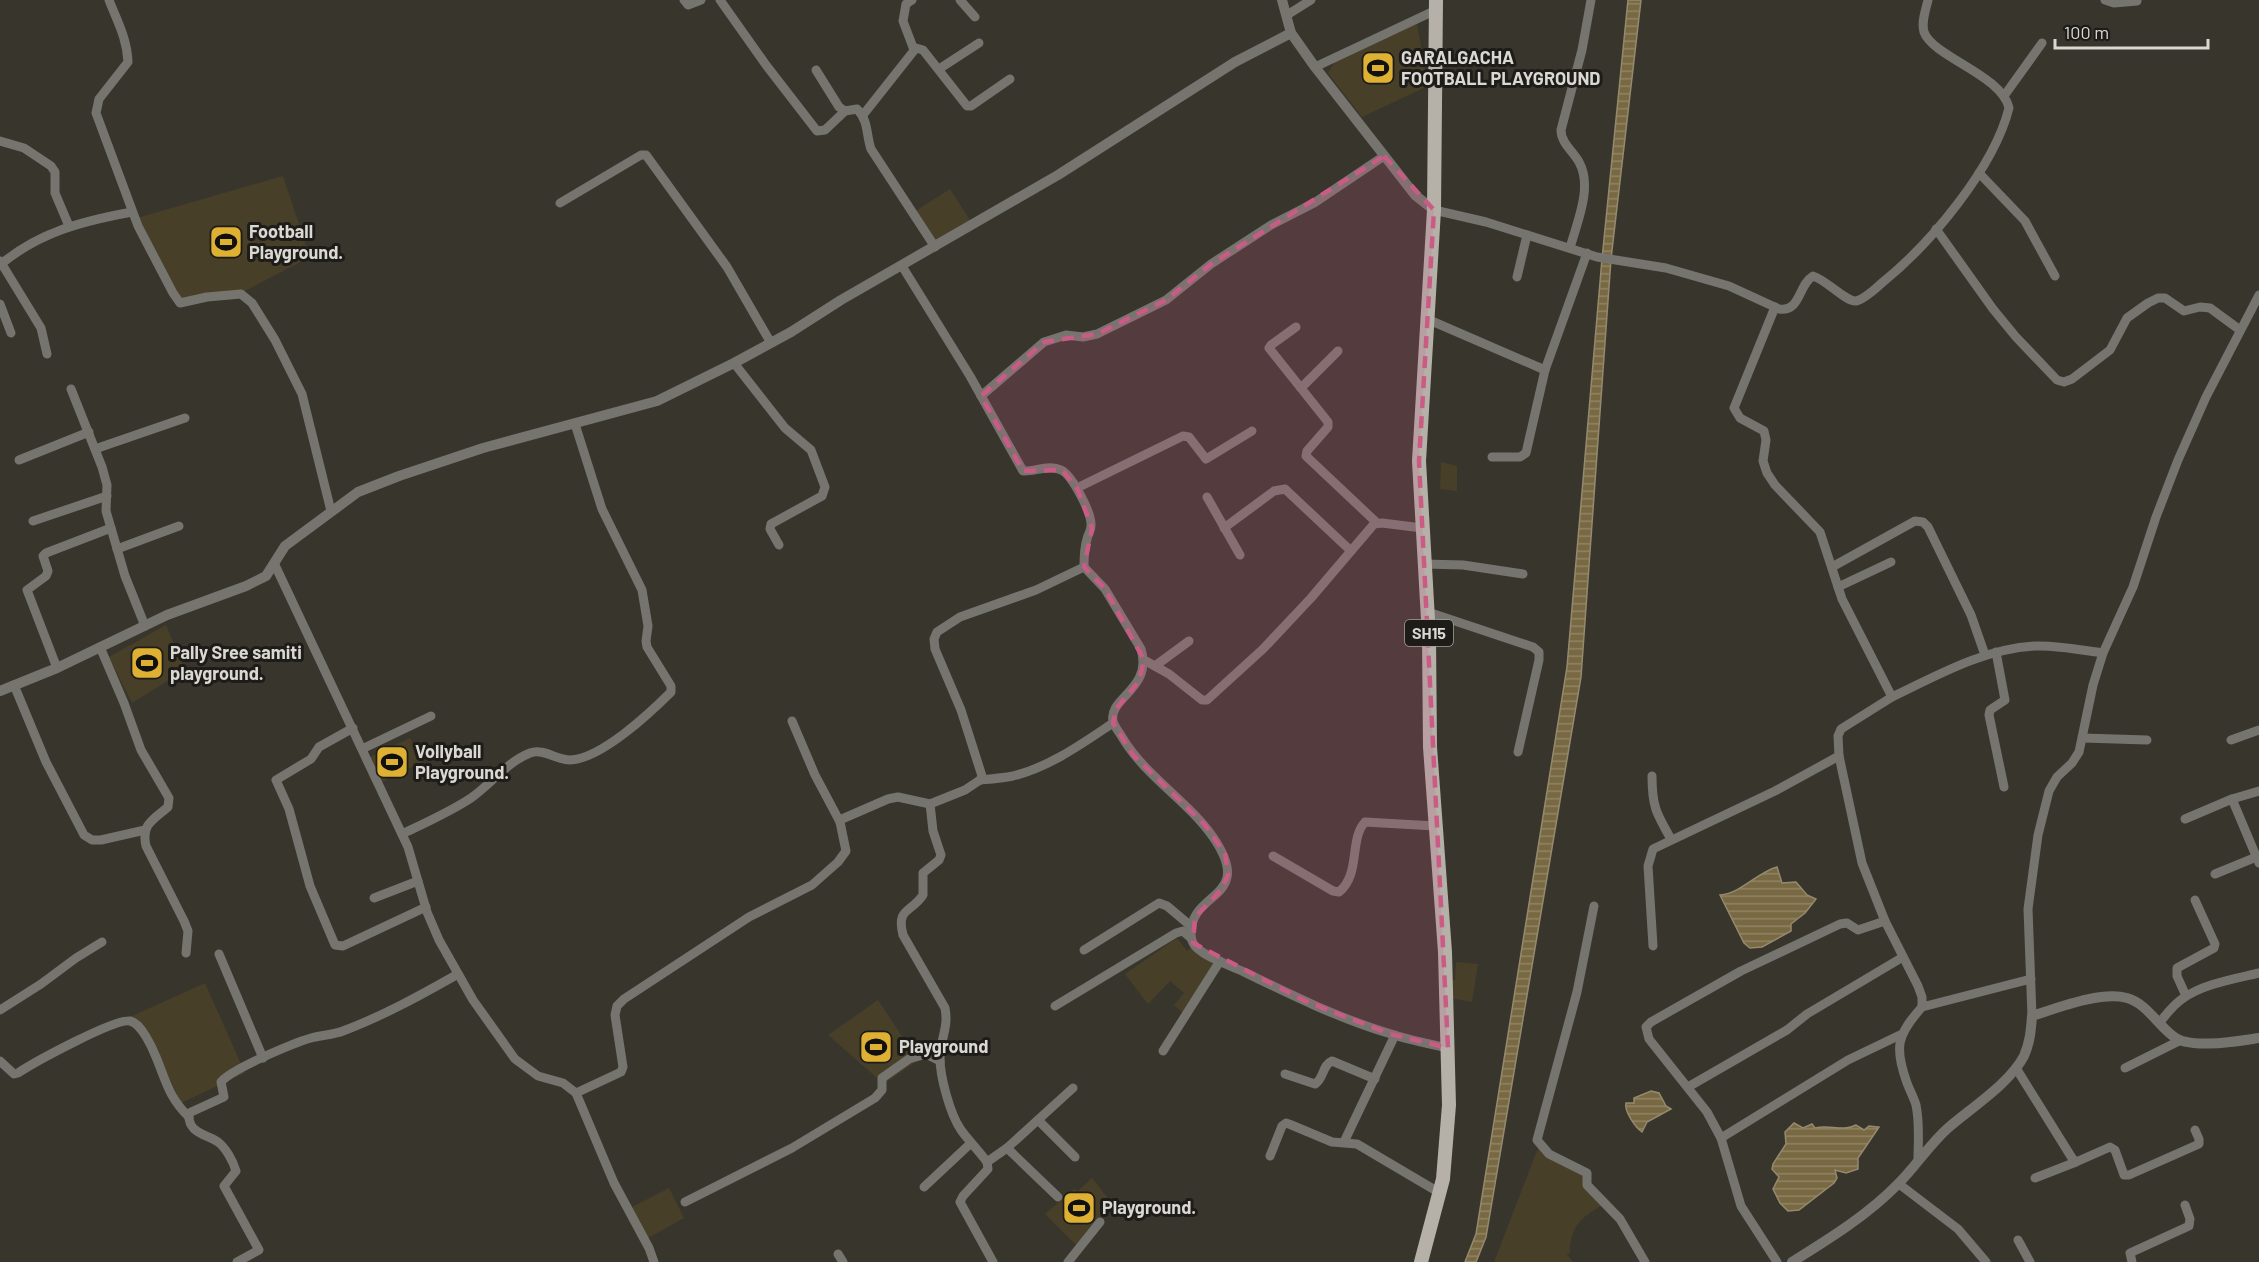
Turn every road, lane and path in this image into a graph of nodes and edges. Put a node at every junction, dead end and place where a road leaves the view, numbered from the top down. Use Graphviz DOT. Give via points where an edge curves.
graph roads {
  1 [pos="684,0"];
  2 [pos="701,0"];
  3 [pos="720,0"];
  4 [pos="912,0"];
  5 [pos="960,0"];
  6 [pos="1282,0"];
  7 [pos="1311,0"];
  8 [pos="1591,0"];
  9 [pos="1928,0"];
  10 [pos="2105,0"];
  11 [pos="112,1"];
  12 [pos="2137,1"];
  13 [pos="1436,5"];
  14 [pos="1287,15"];
  15 [pos="975,17"];
  16 [pos="1291,33"];
  17 [pos="979,42"];
  18 [pos="2042,43"];
  19 [pos="914,50"];
  20 [pos="1315,68"];
  21 [pos="939,69"];
  22 [pos="816,70"];
  23 [pos="1010,80"];
  24 [pos="2004,96"];
  25 [pos="845,111"];
  26 [pos="863,115"];
  27 [pos="0,141"];
  28 [pos="1384,156"];
  29 [pos="1979,173"];
  30 [pos="560,203"];
  31 [pos="1434,210"];
  32 [pos="132,212"];
  33 [pos="69,226"];
  34 [pos="1935,229"];
  35 [pos="1527,235"];
  36 [pos="935,247"];
  37 [pos="1569,248"];
  38 [pos="1587,253"];
  39 [pos="1,263"];
  40 [pos="902,266"];
  41 [pos="2055,276"];
  42 [pos="1517,278"];
  43 [pos="2259,295"];
  44 [pos="0,304"];
  45 [pos="1775,307"];
  46 [pos="1427,320"];
  47 [pos="1296,327"];
  48 [pos="2240,330"];
  49 [pos="11,333"];
  50 [pos="771,343"];
  51 [pos="1338,351"];
  52 [pos="47,354"];
  53 [pos="734,363"];
  54 [pos="1545,370"];
  55 [pos="1301,388"];
  56 [pos="71,389"];
  57 [pos="981,396"];
  58 [pos="185,418"];
  59 [pos="575,424"];
  60 [pos="1252,431"];
  61 [pos="89,432"];
  62 [pos="95,449"];
  63 [pos="1492,457"];
  64 [pos="19,460"];
  65 [pos="1077,488"];
  66 [pos="107,496"];
  67 [pos="1207,497"];
  68 [pos="331,511"];
  69 [pos="33,521"];
  70 [pos="1377,523"];
  71 [pos="179,526"];
  72 [pos="111,528"];
  73 [pos="1224,528"];
  74 [pos="1422,528"];
  75 [pos="779,545"];
  76 [pos="117,549"];
  77 [pos="1351,551"];
  78 [pos="1240,555"];
  79 [pos="274,562"];
  80 [pos="1891,562"];
  81 [pos="1424,564"];
  82 [pos="1084,567"];
  83 [pos="1832,567"];
  84 [pos="1524,574"];
  85 [pos="1838,587"];
  86 [pos="1428,612"];
  87 [pos="145,626"];
  88 [pos="1189,641"];
  89 [pos="100,647"];
  90 [pos="1996,652"];
  91 [pos="2103,653"];
  92 [pos="1985,655"];
  93 [pos="1144,660"];
  94 [pos="1155,666"];
  95 [pos="57,668"];
  96 [pos="14,685"];
  97 [pos="0,691"];
  98 [pos="1892,697"];
  99 [pos="431,716"];
  100 [pos="792,722"];
  101 [pos="1113,723"];
  102 [pos="353,728"];
  103 [pos="2259,730"];
  104 [pos="2083,738"];
  105 [pos="2231,740"];
  106 [pos="2147,741"];
  107 [pos="363,748"];
  108 [pos="1518,752"];
  109 [pos="1839,756"];
  110 [pos="1652,776"];
  111 [pos="980,780"];
  112 [pos="2004,788"];
  113 [pos="2259,791"];
  114 [pos="2232,799"];
  115 [pos="930,804"];
  116 [pos="2185,819"];
  117 [pos="840,822"];
  118 [pos="1435,826"];
  119 [pos="145,830"];
  120 [pos="402,834"];
  121 [pos="1671,839"];
  122 [pos="1273,856"];
  123 [pos="2258,858"];
  124 [pos="2215,873"];
  125 [pos="418,881"];
  126 [pos="374,898"];
  127 [pos="2195,900"];
  128 [pos="1594,906"];
  129 [pos="426,907"];
  130 [pos="1885,921"];
  131 [pos="1191,927"];
  132 [pos="1191,938"];
  133 [pos="102,942"];
  134 [pos="1653,946"];
  135 [pos="1084,950"];
  136 [pos="186,953"];
  137 [pos="219,954"];
  138 [pos="1903,957"];
  139 [pos="1220,961"];
  140 [pos="2259,973"];
  141 [pos="458,974"];
  142 [pos="2031,980"];
  143 [pos="2186,996"];
  144 [pos="1055,1006"];
  145 [pos="1922,1007"];
  146 [pos="0,1010"];
  147 [pos="2032,1016"];
  148 [pos="2158,1023"];
  149 [pos="1395,1035"];
  150 [pos="1900,1035"];
  151 [pos="2259,1038"];
  152 [pos="2179,1041"];
  153 [pos="1448,1048"];
  154 [pos="1163,1051"];
  155 [pos="263,1058"];
  156 [pos="0,1061"];
  157 [pos="940,1061"];
  158 [pos="2016,1068"];
  159 [pos="2125,1068"];
  160 [pos="1285,1074"];
  161 [pos="1375,1079"];
  162 [pos="1688,1087"];
  163 [pos="1073,1088"];
  164 [pos="576,1093"];
  165 [pos="189,1117"];
  166 [pos="1038,1120"];
  167 [pos="2195,1130"];
  168 [pos="1720,1138"];
  169 [pos="1344,1142"];
  170 [pos="971,1143"];
  171 [pos="1007,1148"];
  172 [pos="1270,1156"];
  173 [pos="1075,1157"];
  174 [pos="1918,1161"];
  175 [pos="987,1162"];
  176 [pos="2076,1162"];
  177 [pos="2035,1178"];
  178 [pos="1899,1184"];
  179 [pos="924,1187"];
  180 [pos="1440,1193"];
  181 [pos="1058,1197"];
  182 [pos="685,1202"];
  183 [pos="2185,1205"];
  184 [pos="1100,1222"];
  185 [pos="2018,1240"];
  186 [pos="1806,1258"];
  187 [pos="237,1262"];
  188 [pos="654,1262"];
  189 [pos="993,1262"];
  190 [pos="1068,1262"];
  191 [pos="1421,1262"];
  192 [pos="1645,1262"];
  193 [pos="1777,1262"];
  194 [pos="1792,1262"];
  195 [pos="1986,1262"];
  196 [pos="2030,1262"];
  197 [pos="2132,1262"];
  1 -- 2 [label="street" via="688,5"];
  3 -- 25 [label="street" via="817,131 825,129"];
  4 -- 19 [label="street" via="906,4 903,21"];
  5 -- 15 [label="street"];
  6 -- 14 [label="street"];
  7 -- 14 [label="street"];
  8 -- 37 [label="street" via="1561,130 1582,168 1585,185"];
  9 -- 24 [label="street" via="1924,26 1927,38"];
  10 -- 12 [label="street"];
  11 -- 32 [label="street" via="127,44 128,62 99,99 96,113"];
  13 -- 20 [label="street"];
  13 -- 31 [label="main road, SH15"];
  14 -- 16 [label="street"];
  16 -- 20 [label="street"];
  16 -- 36 [label="street" via="1235,62 1058,175"];
  17 -- 21 [label="street"];
  18 -- 24 [label="street"];
  19 -- 21 [label="street" via="923,50"];
  19 -- 26 [label="street"];
  20 -- 28 [label="street"];
  21 -- 23 [label="street" via="967,106"];
  22 -- 25 [label="street"];
  24 -- 29 [label="street" via="2009,108 2007,117"];
  25 -- 26 [label="street" via="857,110"];
  26 -- 36 [label="street" via="871,150"];
  27 -- 33 [label="street" via="24,148 51,166 55,172 55,193"];
  28 -- 31 [label="street" via="1415,195"];
  28 -- 57 [label="street" via="1314,203 1262,230 1166,300 1096,334 1066,335 1044,342"];
  29 -- 34 [label="street"];
  29 -- 41 [label="street" via="2025,221"];
  30 -- 50 [label="street" via="646,155 727,267"];
  31 -- 35 [label="street"];
  31 -- 46 [label="main road, SH15"];
  32 -- 33 [label="street"];
  32 -- 68 [label="street" via="180,303 241,294 252,303 302,394"];
  33 -- 39 [label="street" via="38,238"];
  34 -- 45 [label="street" via="1894,273 1860,299 1850,300 1813,276 1807,279 1791,308"];
  34 -- 48 [label="street" via="2016,338 2057,380 2072,379 2110,350 2127,318 2158,298 2184,310 2210,308"];
  35 -- 37 [label="street"];
  35 -- 42 [label="street"];
  36 -- 40 [label="street"];
  37 -- 38 [label="street"];
  38 -- 45 [label="street" via="1647,263 1718,283"];
  38 -- 54 [label="street"];
  39 -- 52 [label="street" via="41,328"];
  40 -- 50 [label="street"];
  40 -- 57 [label="street"];
  43 -- 48 [label="street"];
  44 -- 49 [label="street"];
  45 -- 83 [label="street" via="1735,402 1735,412 1764,430 1763,461 1767,473 1820,532"];
  46 -- 54 [label="street"];
  46 -- 74 [label="main road, SH15" via="1419,461"];
  47 -- 55 [label="street" via="1269,348"];
  48 -- 91 [label="street" via="2178,460 2133,587"];
  50 -- 53 [label="street"];
  51 -- 55 [label="street"];
  53 -- 59 [label="street" via="657,401"];
  53 -- 75 [label="street" via="785,428 812,450 825,487 822,496 771,524"];
  54 -- 63 [label="street" via="1526,453 1520,457"];
  55 -- 70 [label="street" via="1328,422 1306,456"];
  56 -- 61 [label="street"];
  57 -- 65 [label="street" via="1023,471 1062,470"];
  58 -- 62 [label="street"];
  59 -- 68 [label="street" via="483,448 399,476 358,492"];
  59 -- 120 [label="street" via="602,509 642,590 647,647 671,692 634,726 589,754 571,760 529,753 472,797"];
  60 -- 65 [label="street" via="1206,459 1189,437 1177,438"];
  61 -- 62 [label="street"];
  61 -- 64 [label="street"];
  62 -- 66 [label="street"];
  65 -- 82 [label="street" via="1092,528"];
  66 -- 69 [label="street"];
  66 -- 72 [label="street"];
  67 -- 73 [label="street"];
  68 -- 79 [label="street" via="285,546"];
  70 -- 74 [label="street"];
  70 -- 77 [label="street"];
  71 -- 76 [label="street"];
  72 -- 76 [label="street"];
  72 -- 95 [label="street" via="46,553 46,576 27,590"];
  73 -- 77 [label="street" via="1274,490 1284,489"];
  73 -- 78 [label="street"];
  74 -- 81 [label="main road, SH15"];
  76 -- 87 [label="street"];
  77 -- 94 [label="street" via="1263,650 1207,700"];
  79 -- 87 [label="street" via="266,576 246,586"];
  79 -- 102 [label="street"];
  80 -- 85 [label="street"];
  81 -- 84 [label="street"];
  81 -- 86 [label="main road, SH15"];
  82 -- 93 [label="street" via="1105,589"];
  82 -- 111 [label="street" via="1036,590 960,617 937,632 935,649 961,710"];
  83 -- 85 [label="street"];
  83 -- 92 [label="street" via="1915,521 1923,522 1971,615"];
  85 -- 98 [label="street"];
  86 -- 108 [label="street" via="1539,652"];
  86 -- 118 [label="main road, SH15"];
  87 -- 89 [label="street"];
  88 -- 94 [label="street"];
  89 -- 95 [label="street"];
  89 -- 119 [label="street" via="141,750 169,798 168,807"];
  90 -- 91 [label="street" via="2035,646"];
  90 -- 92 [label="street"];
  90 -- 112 [label="street" via="2005,700 1991,709 1989,715"];
  91 -- 104 [label="street"];
  92 -- 98 [label="street"];
  93 -- 94 [label="street"];
  93 -- 101 [label="street" via="1144,671 1116,708"];
  95 -- 96 [label="street"];
  96 -- 97 [label="street"];
  96 -- 119 [label="street" via="46,762 84,835 101,840"];
  98 -- 109 [label="street" via="1841,729"];
  99 -- 107 [label="street"];
  100 -- 117 [label="street"];
  101 -- 111 [label="street" via="1042,765 1014,776"];
  101 -- 131 [label="street" via="1132,755 1204,825 1225,855 1228,875 1221,890 1202,908"];
  102 -- 107 [label="street"];
  102 -- 129 [label="street" via="319,747 311,759 276,780 289,809 317,903 338,947"];
  103 -- 105 [label="street"];
  104 -- 106 [label="street"];
  104 -- 142 [label="street" via="2075,758 2049,791 2043,814 2028,909"];
  107 -- 120 [label="street"];
  109 -- 121 [label="street" via="1775,791"];
  109 -- 130 [label="street" via="1862,863"];
  110 -- 121 [label="street" via="1655,810"];
  111 -- 115 [label="street"];
  113 -- 114 [label="street"];
  114 -- 116 [label="street"];
  114 -- 123 [label="street"];
  115 -- 117 [label="street" via="898,797 847,815"];
  115 -- 157 [label="street" via="939,860 923,873 924,895 902,914 900,922 903,935 945,1008 948,1019"];
  117 -- 164 [label="street" via="846,851 813,885 749,917 617,1006 621,1072"];
  118 -- 122 [label="street" via="1365,822 1353,869 1339,892"];
  118 -- 153 [label="main road, SH15"];
  119 -- 136 [label="street" via="146,846 188,931"];
  120 -- 125 [label="street"];
  121 -- 134 [label="street" via="1653,849 1649,858"];
  123 -- 124 [label="street"];
  125 -- 126 [label="street"];
  125 -- 129 [label="street"];
  127 -- 143 [label="street" via="2215,944 2177,968"];
  128 -- 192 [label="street" via="1577,992 1537,1140 1549,1154 1587,1173 1587,1185 1620,1220"];
  129 -- 141 [label="street"];
  130 -- 138 [label="street"];
  130 -- 162 [label="street" via="1858,930 1847,923 1840,924 1741,971 1651,1022 1646,1031 1649,1039"];
  131 -- 132 [label="street"];
  131 -- 135 [label="street" via="1159,903"];
  132 -- 139 [label="street" via="1197,948"];
  132 -- 144 [label="street" via="1179,931"];
  133 -- 146 [label="street"];
  137 -- 155 [label="street"];
  138 -- 145 [label="street" via="1918,986"];
  138 -- 162 [label="street"];
  139 -- 149 [label="street" via="1305,1001"];
  139 -- 154 [label="street"];
  140 -- 143 [label="street"];
  141 -- 155 [label="street" via="393,1010 339,1032 284,1047"];
  141 -- 164 [label="street" via="515,1059 538,1076 563,1083"];
  142 -- 145 [label="street"];
  142 -- 147 [label="street"];
  143 -- 148 [label="street"];
  145 -- 150 [label="street"];
  147 -- 148 [label="street" via="2112,996 2142,1006"];
  147 -- 158 [label="street" via="2028,1046"];
  148 -- 152 [label="street"];
  149 -- 153 [label="street"];
  149 -- 161 [label="street"];
  150 -- 168 [label="street" via="1848,1060"];
  150 -- 174 [label="street" via="1902,1069 1917,1114"];
  151 -- 152 [label="street"];
  152 -- 159 [label="street"];
  153 -- 180 [label="main road, SH15" via="1448,1134"];
  155 -- 165 [label="street" via="223,1079 224,1097 189,1113"];
  156 -- 165 [label="street" via="14,1074 18,1073 109,1027 130,1021 145,1036 176,1105"];
  157 -- 170 [label="street" via="953,1115"];
  157 -- 182 [label="street" via="926,1054 909,1059 882,1078 882,1090 875,1098 792,1148"];
  158 -- 174 [label="street" via="1935,1140"];
  158 -- 176 [label="street"];
  160 -- 161 [label="street" via="1315,1084 1332,1060"];
  161 -- 169 [label="street"];
  162 -- 168 [label="street"];
  163 -- 166 [label="street"];
  164 -- 188 [label="street" via="614,1183"];
  165 -- 187 [label="street" via="202,1136 219,1143 235,1166 235,1174 224,1186 259,1250"];
  166 -- 171 [label="street"];
  166 -- 173 [label="street"];
  167 -- 176 [label="street" via="2199,1144 2129,1175 2124,1175 2115,1150 2110,1147"];
  168 -- 193 [label="street" via="1741,1206"];
  169 -- 172 [label="street" via="1332,1142 1286,1123"];
  169 -- 180 [label="street" via="1357,1144"];
  170 -- 175 [label="street"];
  170 -- 179 [label="street"];
  171 -- 175 [label="street"];
  171 -- 181 [label="street"];
  174 -- 178 [label="street"];
  175 -- 189 [label="street" via="986,1174 960,1202"];
  176 -- 177 [label="street"];
  178 -- 186 [label="street"];
  178 -- 195 [label="street" via="1959,1229"];
  180 -- 191 [label="main road, SH15"];
  183 -- 197 [label="street" via="2188,1226 2130,1253"];
  184 -- 190 [label="street"];
  185 -- 196 [label="street"];
  186 -- 194 [label="street"];
}
